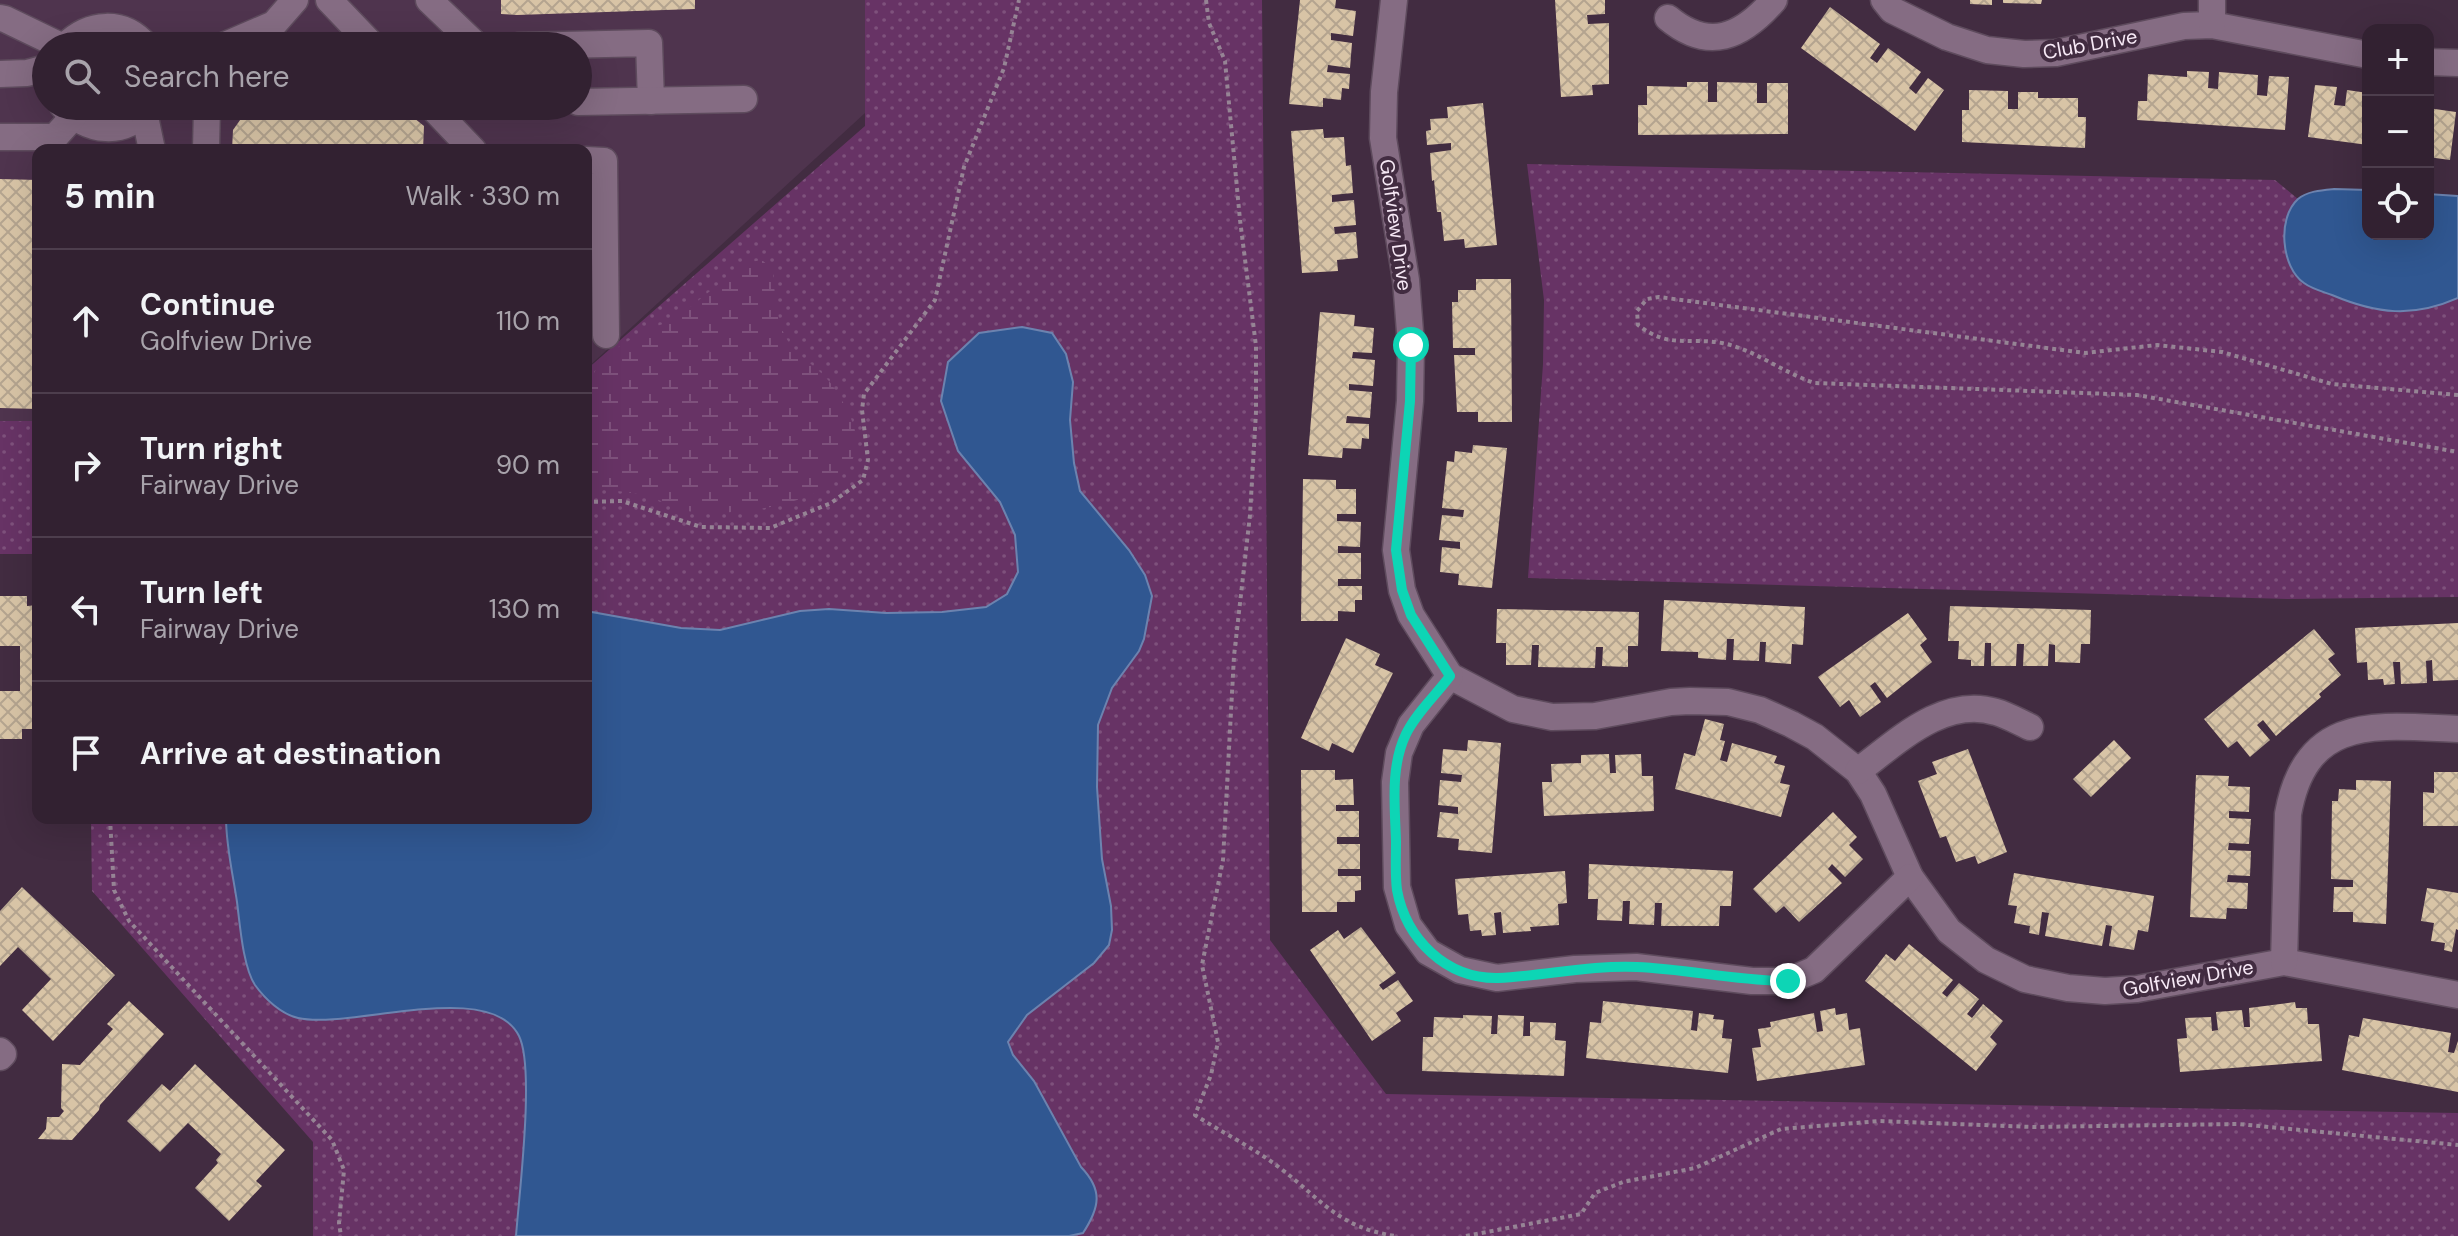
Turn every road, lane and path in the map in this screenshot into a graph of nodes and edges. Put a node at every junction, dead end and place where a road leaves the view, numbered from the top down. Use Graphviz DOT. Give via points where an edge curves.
graph roads {
  1 [pos="295,0"];
  2 [pos="329,0"];
  3 [pos="429,0"];
  4 [pos="1019,0"];
  5 [pos="1206,0"];
  6 [pos="1394,0"];
  7 [pos="1774,0"];
  8 [pos="1884,0"];
  9 [pos="2212,13"];
  10 [pos="0,18"];
  11 [pos="1668,18"];
  12 [pos="33,32"];
  13 [pos="82,32"];
  14 [pos="130,32"];
  15 [pos="255,32"];
  16 [pos="360,32"];
  17 [pos="462,32"];
  18 [pos="592,44"];
  19 [pos="2362,53"];
  20 [pos="2434,62"];
  21 [pos="2458,63"];
  22 [pos="32,72"];
  23 [pos="0,74"];
  24 [pos="744,99"];
  25 [pos="651,101"];
  26 [pos="592,102"];
  27 [pos="64,120"];
  28 [pos="79,120"];
  29 [pos="134,120"];
  30 [pos="148,120"];
  31 [pos="207,120"];
  32 [pos="444,120"];
  33 [pos="0,137"];
  34 [pos="151,144"];
  35 [pos="206,144"];
  36 [pos="467,144"];
  37 [pos="592,160"];
  38 [pos="606,335"];
  39 [pos="2458,395"];
  40 [pos="2458,452"];
  41 [pos="592,502"];
  42 [pos="1450,676"];
  43 [pos="2030,727"];
  44 [pos="2458,729"];
  45 [pos="1858,771"];
  46 [pos="110,824"];
  47 [pos="1910,877"];
  48 [pos="2284,962"];
  49 [pos="2458,995"];
  50 [pos="2458,1145"];
  51 [pos="341,1236"];
  52 [pos="1395,1236"];
  53 [pos="1466,1236"];
  1 -- 15 [label="street" via="274,24"];
  2 -- 16 [label="street"];
  3 -- 17 [label="street"];
  4 -- 41 [label="path" via="1004,68 964,167 935,300 864,394 868,460 863,480 831,503 770,528 701,527 622,501"];
  5 -- 52 [label="path" via="1225,61 1256,346 1256,412 1234,656 1223,860 1202,965 1218,1042 1195,1115 1279,1168 1327,1210 1371,1232"];
  6 -- 42 [label="street, Golfview Drive" via="1383,138 1411,345 1396,550 1411,615"];
  7 -- 11 [label="street" via="1744,29 1722,38 1700,37"];
  8 -- 9 [label="street, Club Drive" via="1892,10 1947,37 1987,50 2024,54 2056,53 2184,26"];
  9 -- 19 [label="street, Club Drive"];
  10 -- 12 [label="street"];
  13 -- 14 [label="street" via="108,26"];
  18 -- 25 [label="street" via="649,43"];
  20 -- 21 [label="street"];
  22 -- 23 [label="street"];
  24 -- 25 [label="street"];
  25 -- 26 [label="street"];
  27 -- 33 [label="street" via="55,137"];
  28 -- 29 [label="street" via="102,129"];
  30 -- 34 [label="street"];
  31 -- 35 [label="street"];
  32 -- 36 [label="street"];
  37 -- 38 [label="street" via="604,161"];
  39 -- 40 [label="path" via="2332,384 2209,350 2157,345 2085,353 1659,297 1647,299 1637,311 1638,325 1655,338 1742,348 1815,383 2137,395"];
  42 -- 45 [label="street, Golfview Drive" via="1513,709 1552,717 1595,716 1671,702 1728,702 1791,724"];
  42 -- 47 [label="street" via="1411,725 1399,753 1397,887 1408,925 1428,952 1460,970 1497,978 1636,967 1788,981 1814,970"];
  43 -- 45 [label="street" via="1995,711 1946,713 1917,727"];
  44 -- 48 [label="street" via="2374,726 2350,731 2321,746 2300,772 2292,791 2287,839"];
  45 -- 47 [label="street, Golfview Drive"];
  46 -- 51 [label="path" via="114,890 129,921 332,1140 344,1170"];
  47 -- 48 [label="street, Golfview Drive" via="1949,931 1986,960 2025,979 2068,988 2137,989"];
  48 -- 49 [label="street, Golfview Drive"];
  50 -- 53 [label="path" via="2238,1124 2049,1127 1880,1121 1781,1129 1695,1168 1595,1193 1581,1214"];
}
